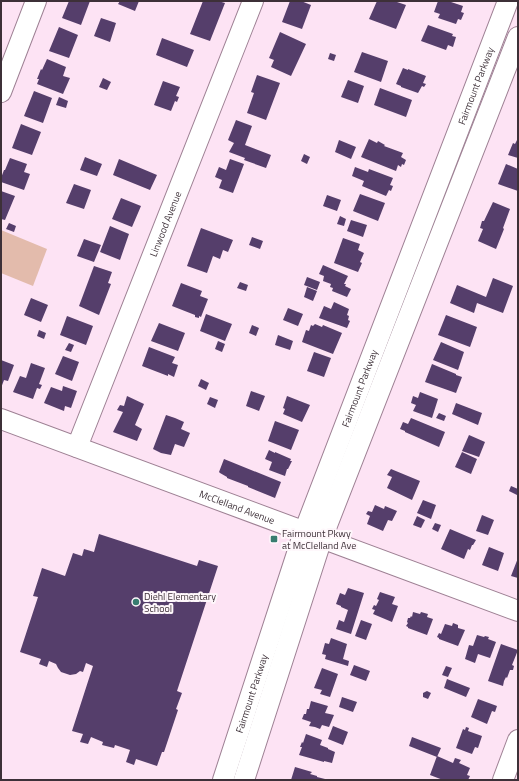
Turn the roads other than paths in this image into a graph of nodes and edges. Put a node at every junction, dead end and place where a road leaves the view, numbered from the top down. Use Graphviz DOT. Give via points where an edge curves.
graph roads {
  1 [pos="36,1"];
  2 [pos="253,1"];
  3 [pos="508,1"];
  4 [pos="518,37"];
  5 [pos="1,92"];
  6 [pos="1,419"];
  7 [pos="77,448"];
  8 [pos="313,535"];
  9 [pos="518,611"];
  10 [pos="518,740"];
  11 [pos="223,780"];
  12 [pos="244,780"];
  13 [pos="503,780"];
  1 -- 5 [label="street"];
  2 -- 7 [label="street, Linwood Avenue"];
  3 -- 8 [label="street, Fairmount Parkway"];
  4 -- 8 [label="street, Fairmount Parkway"];
  6 -- 7 [label="street, McClelland Avenue"];
  7 -- 8 [label="street, McClelland Avenue"];
  8 -- 9 [label="street, McClelland Avenue"];
  8 -- 11 [label="street, Fairmount Parkway"];
  8 -- 12 [label="street, Fairmount Parkway"];
  10 -- 13 [label="street"];
}
